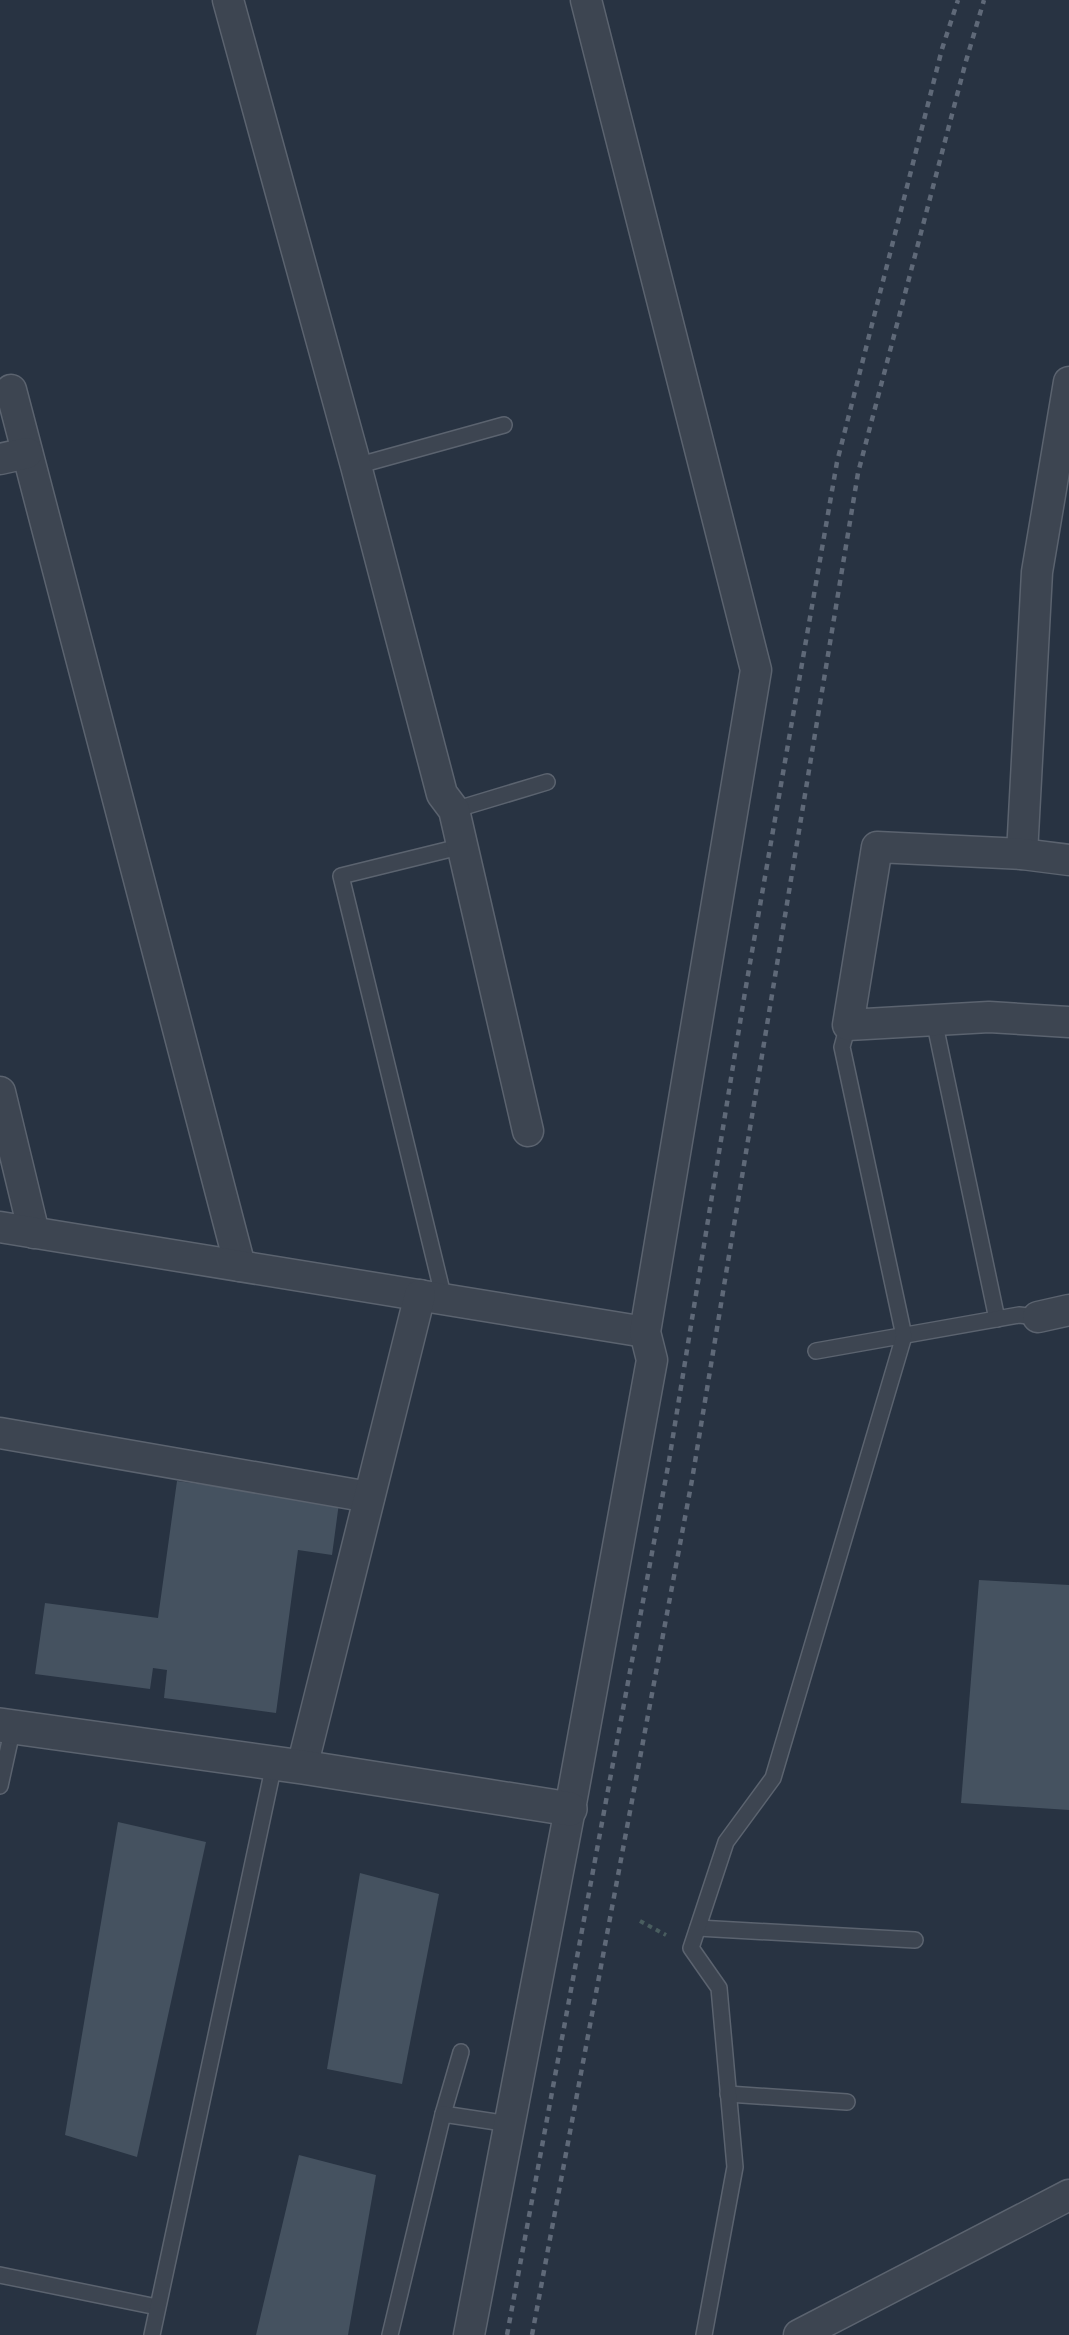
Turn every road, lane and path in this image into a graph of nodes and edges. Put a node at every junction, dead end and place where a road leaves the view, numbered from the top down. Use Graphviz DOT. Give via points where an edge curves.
graph roads {
  1 [pos="228,0"];
  2 [pos="586,0"];
  3 [pos="1069,382"];
  4 [pos="11,390"];
  5 [pos="504,425"];
  6 [pos="14,456"];
  7 [pos="356,466"];
  8 [pos="546,782"];
  9 [pos="454,810"];
  10 [pos="463,846"];
  11 [pos="1022,854"];
  12 [pos="1069,860"];
  13 [pos="934,1020"];
  14 [pos="1069,1022"];
  15 [pos="848,1025"];
  16 [pos="0,1092"];
  17 [pos="528,1131"];
  18 [pos="0,1227"];
  19 [pos="34,1233"];
  20 [pos="240,1266"];
  21 [pos="432,1297"];
  22 [pos="1069,1310"];
  23 [pos="1038,1317"];
  24 [pos="997,1319"];
  25 [pos="645,1332"];
  26 [pos="904,1336"];
  27 [pos="816,1351"];
  28 [pos="0,1433"];
  29 [pos="369,1497"];
  30 [pos="7,1726"];
  31 [pos="288,1766"];
  32 [pos="0,1786"];
  33 [pos="570,1809"];
  34 [pos="698,1928"];
  35 [pos="915,1940"];
  36 [pos="461,2052"];
  37 [pos="728,2094"];
  38 [pos="847,2102"];
  39 [pos="443,2114"];
  40 [pos="510,2124"];
  41 [pos="1069,2194"];
  42 [pos="0,2276"];
  43 [pos="157,2307"];
  44 [pos="152,2335"];
  45 [pos="390,2335"];
  46 [pos="469,2335"];
  47 [pos="704,2335"];
  48 [pos="799,2335"];
  1 -- 7 [label="street"];
  2 -- 25 [label="street" via="756,670"];
  3 -- 11 [label="street" via="1037,572"];
  4 -- 6 [label="street"];
  5 -- 7 [label="lane"];
  6 -- 20 [label="street"];
  7 -- 9 [label="street" via="442,794"];
  8 -- 9 [label="lane"];
  9 -- 10 [label="street"];
  10 -- 17 [label="street"];
  10 -- 21 [label="lane" via="341,876"];
  11 -- 12 [label="street"];
  11 -- 15 [label="street" via="877,847"];
  13 -- 14 [label="street" via="989,1017"];
  13 -- 15 [label="street"];
  13 -- 24 [label="lane"];
  15 -- 26 [label="lane" via="842,1047"];
  16 -- 19 [label="street"];
  18 -- 19 [label="street"];
  19 -- 20 [label="street"];
  20 -- 21 [label="street"];
  21 -- 25 [label="street"];
  21 -- 29 [label="street"];
  22 -- 23 [label="street"];
  23 -- 24 [label="lane"];
  24 -- 26 [label="lane"];
  25 -- 33 [label="street" via="652,1360"];
  26 -- 27 [label="lane"];
  26 -- 34 [label="lane" via="773,1778 726,1842"];
  28 -- 29 [label="street"];
  29 -- 31 [label="street"];
  30 -- 31 [label="street"];
  30 -- 32 [label="lane"];
  31 -- 33 [label="street"];
  31 -- 43 [label="lane"];
  33 -- 40 [label="street"];
  34 -- 35 [label="lane"];
  34 -- 37 [label="lane" via="691,1948 719,1988"];
  36 -- 39 [label="lane"];
  37 -- 38 [label="lane"];
  37 -- 47 [label="lane" via="735,2167"];
  39 -- 40 [label="lane"];
  39 -- 45 [label="lane"];
  40 -- 46 [label="street"];
  41 -- 48 [label="street"];
  42 -- 43 [label="lane"];
  43 -- 44 [label="lane"];
}
